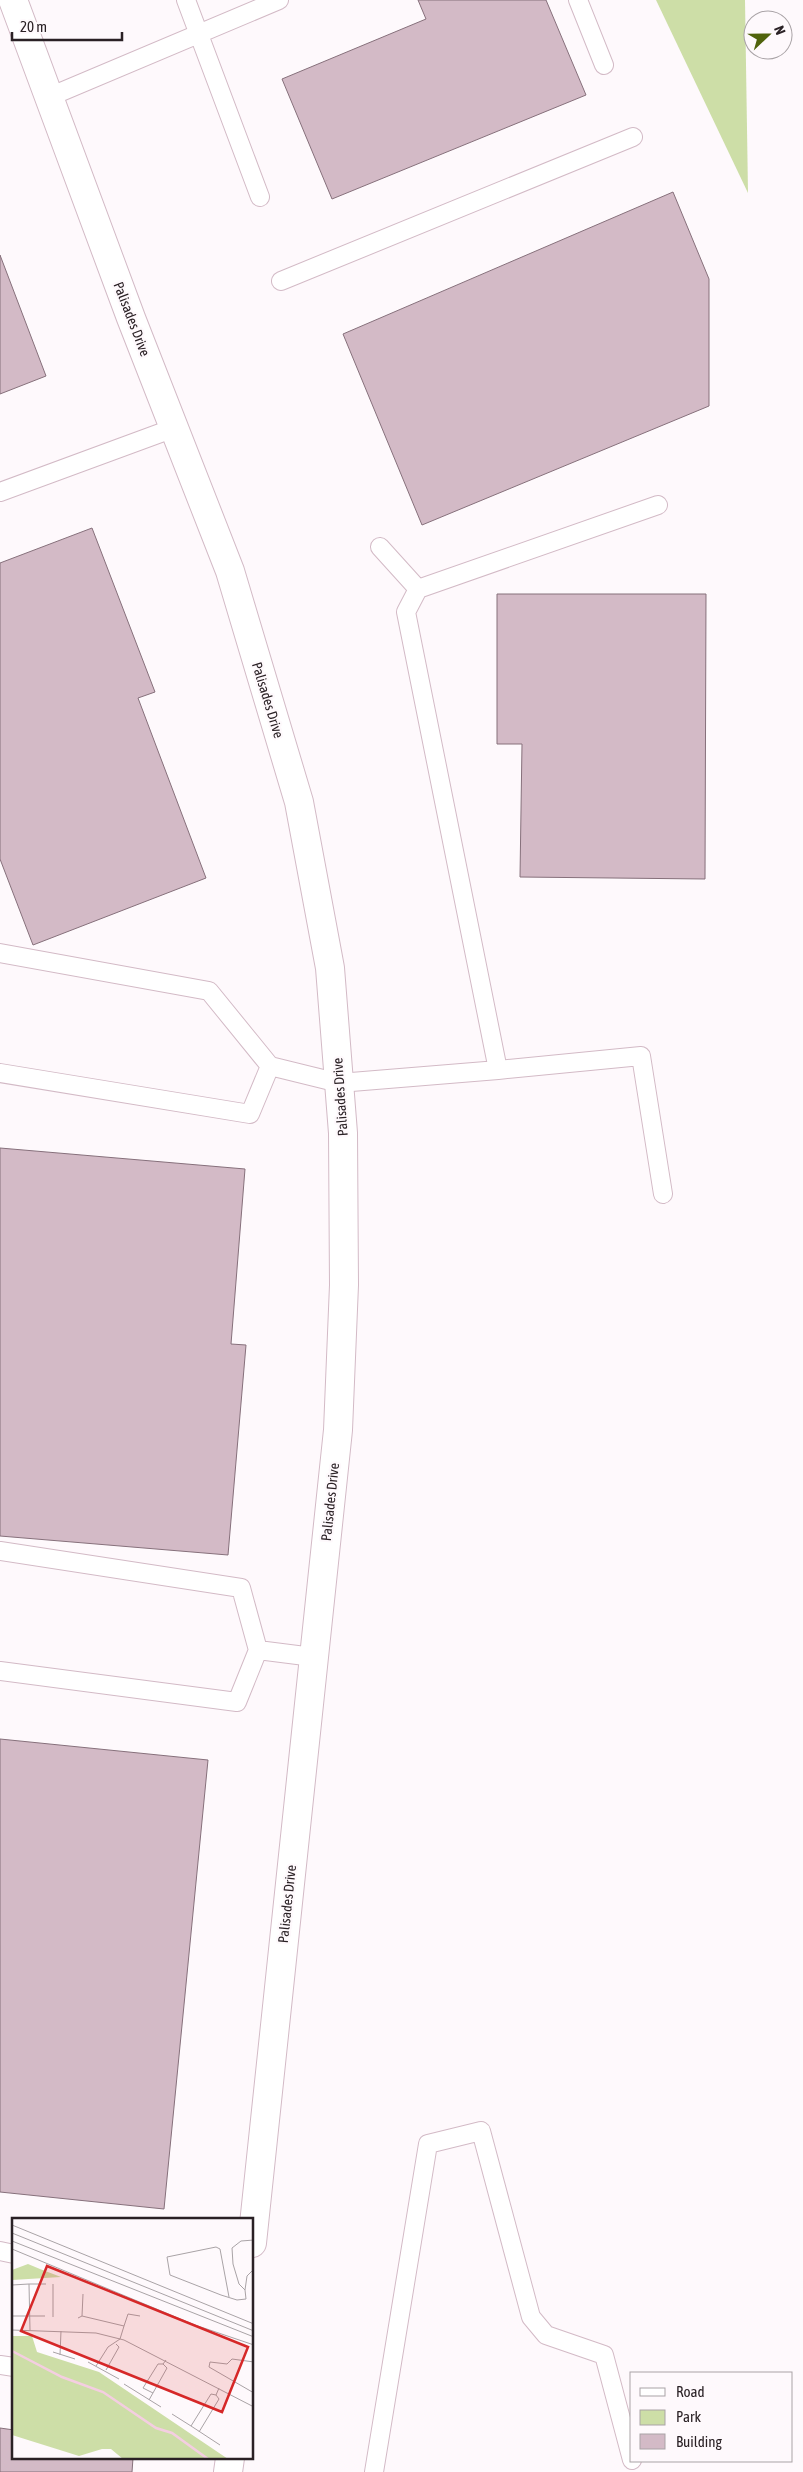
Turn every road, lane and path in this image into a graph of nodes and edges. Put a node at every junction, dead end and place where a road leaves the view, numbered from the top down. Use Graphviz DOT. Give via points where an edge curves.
graph roads {
  1 [pos="13,0"];
  2 [pos="186,0"];
  3 [pos="279,0"];
  4 [pos="578,0"];
  5 [pos="200,34"];
  6 [pos="604,65"];
  7 [pos="49,97"];
  8 [pos="634,137"];
  9 [pos="260,197"];
  10 [pos="281,281"];
  11 [pos="174,428"];
  12 [pos="0,492"];
  13 [pos="658,505"];
  14 [pos="380,547"];
  15 [pos="418,589"];
  16 [pos="0,953"];
  17 [pos="270,1066"];
  18 [pos="498,1070"];
  19 [pos="0,1073"];
  20 [pos="339,1082"];
  21 [pos="663,1194"];
  22 [pos="0,1551"];
  23 [pos="258,1650"];
  24 [pos="313,1657"];
  25 [pos="0,1671"];
  26 [pos="254,2224"];
  27 [pos="630,2453"];
  28 [pos="374,2472"];
  1 -- 7 [label="street, Palisades Drive"];
  2 -- 5 [label="lane"];
  3 -- 5 [label="lane"];
  4 -- 6 [label="lane"];
  5 -- 7 [label="lane"];
  5 -- 9 [label="lane"];
  7 -- 11 [label="street, Palisades Drive"];
  8 -- 10 [label="lane"];
  11 -- 12 [label="lane"];
  11 -- 20 [label="street, Palisades Drive" via="230,571 299,802 330,968"];
  13 -- 15 [label="lane"];
  14 -- 15 [label="lane"];
  15 -- 18 [label="lane" via="406,612"];
  16 -- 17 [label="lane" via="209,991"];
  17 -- 19 [label="lane" via="250,1114"];
  17 -- 20 [label="lane"];
  18 -- 20 [label="lane"];
  18 -- 21 [label="lane" via="640,1056"];
  20 -- 24 [label="street, Palisades Drive" via="343,1133 344,1285 338,1430"];
  22 -- 23 [label="lane" via="241,1588"];
  23 -- 24 [label="lane"];
  23 -- 25 [label="lane" via="237,1702"];
  24 -- 26 [label="street, Palisades Drive"];
  27 -- 28 [label="lane" via="604,2355 546,2335 531,2318 481,2131 428,2144"];
}
